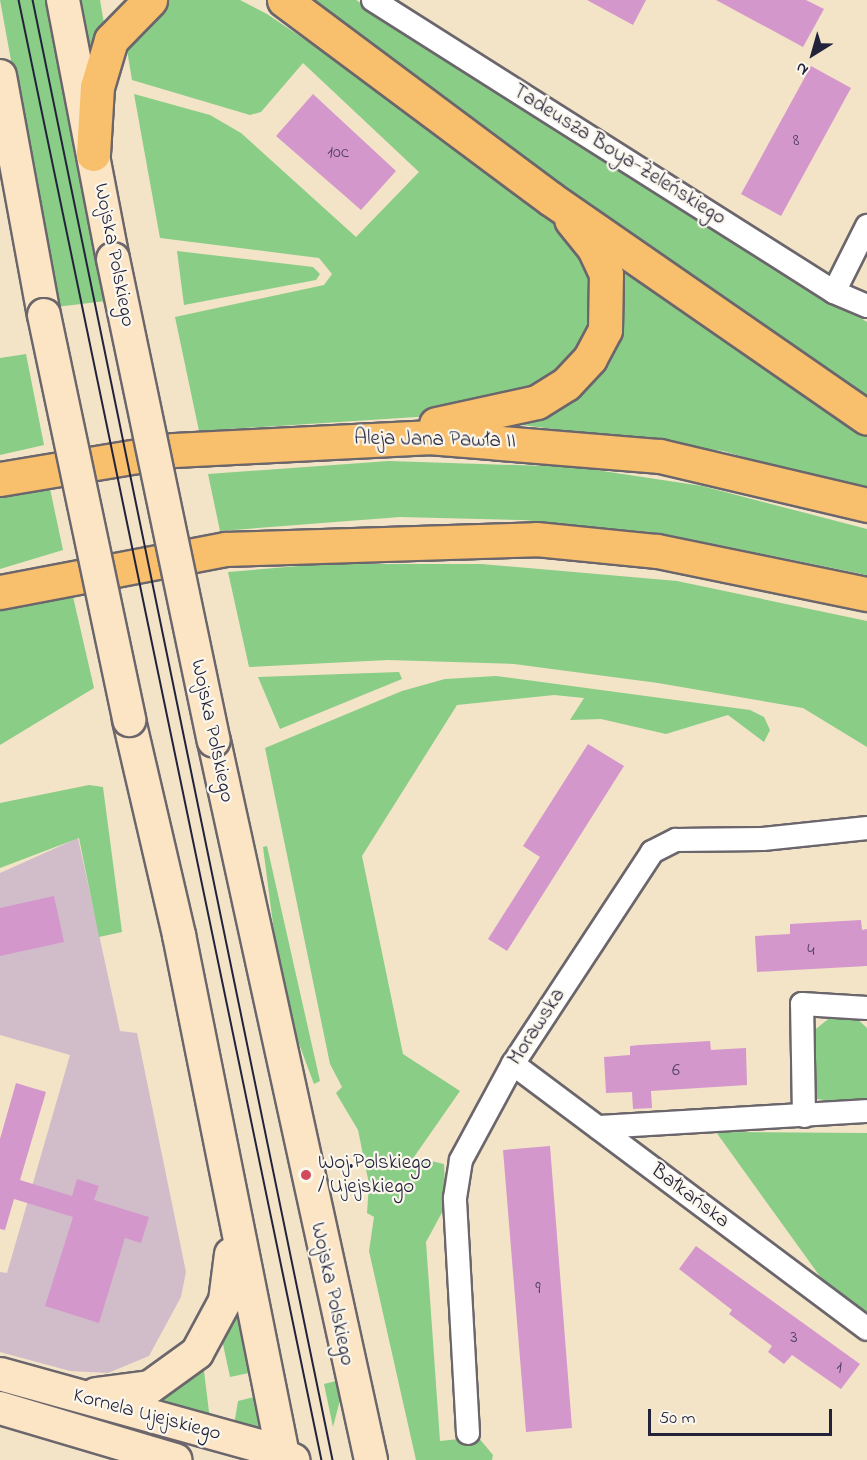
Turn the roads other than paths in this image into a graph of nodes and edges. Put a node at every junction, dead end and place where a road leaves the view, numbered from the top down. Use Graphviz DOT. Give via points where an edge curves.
graph roads {
  1 [pos="63,0"];
  2 [pos="150,0"];
  3 [pos="373,0"];
  4 [pos="287,5"];
  5 [pos="0,76"];
  6 [pos="93,154"];
  7 [pos="551,199"];
  8 [pos="867,226"];
  9 [pos="834,292"];
  10 [pos="867,306"];
  11 [pos="867,418"];
  12 [pos="342,438"];
  13 [pos="0,478"];
  14 [pos="867,505"];
  15 [pos="0,592"];
  16 [pos="867,594"];
  17 [pos="867,828"];
  18 [pos="867,1008"];
  19 [pos="513,1064"];
  20 [pos="867,1111"];
  21 [pos="804,1116"];
  22 [pos="598,1127"];
  23 [pos="231,1214"];
  24 [pos="867,1329"];
  25 [pos="0,1374"];
  26 [pos="63,1393"];
  27 [pos="0,1408"];
  28 [pos="468,1433"];
  29 [pos="286,1458"];
  30 [pos="175,1460"];
  31 [pos="371,1460"];
  1 -- 6 [label="street, Wojska Polskiego"];
  2 -- 6 [label="main road" via="111,40 97,87"];
  3 -- 9 [label="street, Tadeusza Boya-Żeleńskiego"];
  4 -- 7 [label="main road"];
  5 -- 23 [label="street, bridge" via="44,315 129,720 179,935"];
  6 -- 31 [label="street, Wojska Polskiego, bridge" via="214,741"];
  7 -- 11 [label="main road"];
  7 -- 12 [label="main road" via="594,248 606,274 605,330 590,358 566,384 527,405"];
  8 -- 9 [label="street"];
  9 -- 10 [label="street, Tadeusza Boya-Żeleńskiego"];
  12 -- 13 [label="main road, Aleja Jana Pawła II" via="174,450"];
  12 -- 14 [label="main road, Aleja Jana Pawła II" via="543,443 660,456"];
  15 -- 16 [label="main road" via="225,549 536,539 657,551"];
  17 -- 19 [label="street, Morawska" via="763,839 676,840 652,852"];
  18 -- 21 [label="street" via="802,1004"];
  19 -- 22 [label="street, Bałkańska"];
  19 -- 28 [label="street, Morawska" via="466,1144 457,1173"];
  20 -- 21 [label="street"];
  21 -- 22 [label="street"];
  22 -- 24 [label="street, Bałkańska"];
  23 -- 26 [label="street" via="229,1284 215,1325 197,1353 171,1376 132,1393"];
  23 -- 29 [label="street"];
  25 -- 26 [label="street, Kornela Ujejskiego"];
  26 -- 29 [label="street, Kornela Ujejskiego"];
  27 -- 30 [label="street, Kornela Ujejskiego"];
}
